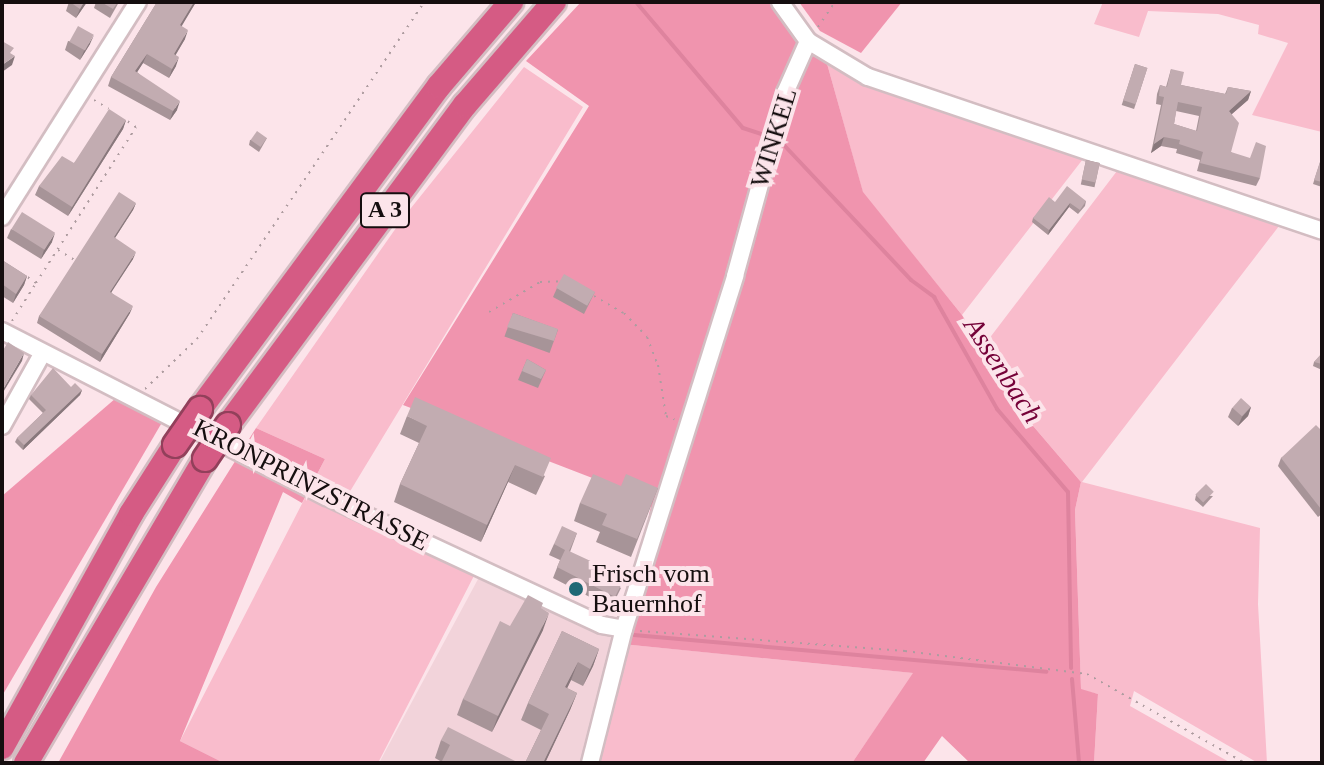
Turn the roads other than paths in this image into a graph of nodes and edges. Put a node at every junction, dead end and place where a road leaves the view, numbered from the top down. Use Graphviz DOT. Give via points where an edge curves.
graph roads {
  1 [pos="138,2"];
  2 [pos="511,2"];
  3 [pos="554,2"];
  4 [pos="780,2"];
  5 [pos="808,41"];
  6 [pos="2,217"];
  7 [pos="1322,231"];
  8 [pos="4,332"];
  9 [pos="42,354"];
  10 [pos="2,426"];
  11 [pos="624,629"];
  12 [pos="4,741"];
  13 [pos="28,761"];
  14 [pos="590,763"];
  1 -- 6 [label="street"];
  2 -- 12 [label="highway, A 3, bridge" via="439,86 175,445"];
  3 -- 13 [label="highway, A 3, bridge" via="465,105 228,425"];
  4 -- 5 [label="street"];
  5 -- 7 [label="street" via="868,77"];
  5 -- 11 [label="street, WINKEL" via="785,93"];
  8 -- 9 [label="street, KRONPRINZSTRASSE"];
  9 -- 10 [label="street"];
  9 -- 11 [label="street, KRONPRINZSTRASSE" via="327,497 602,625"];
  11 -- 14 [label="street, WINKEL"];
}
